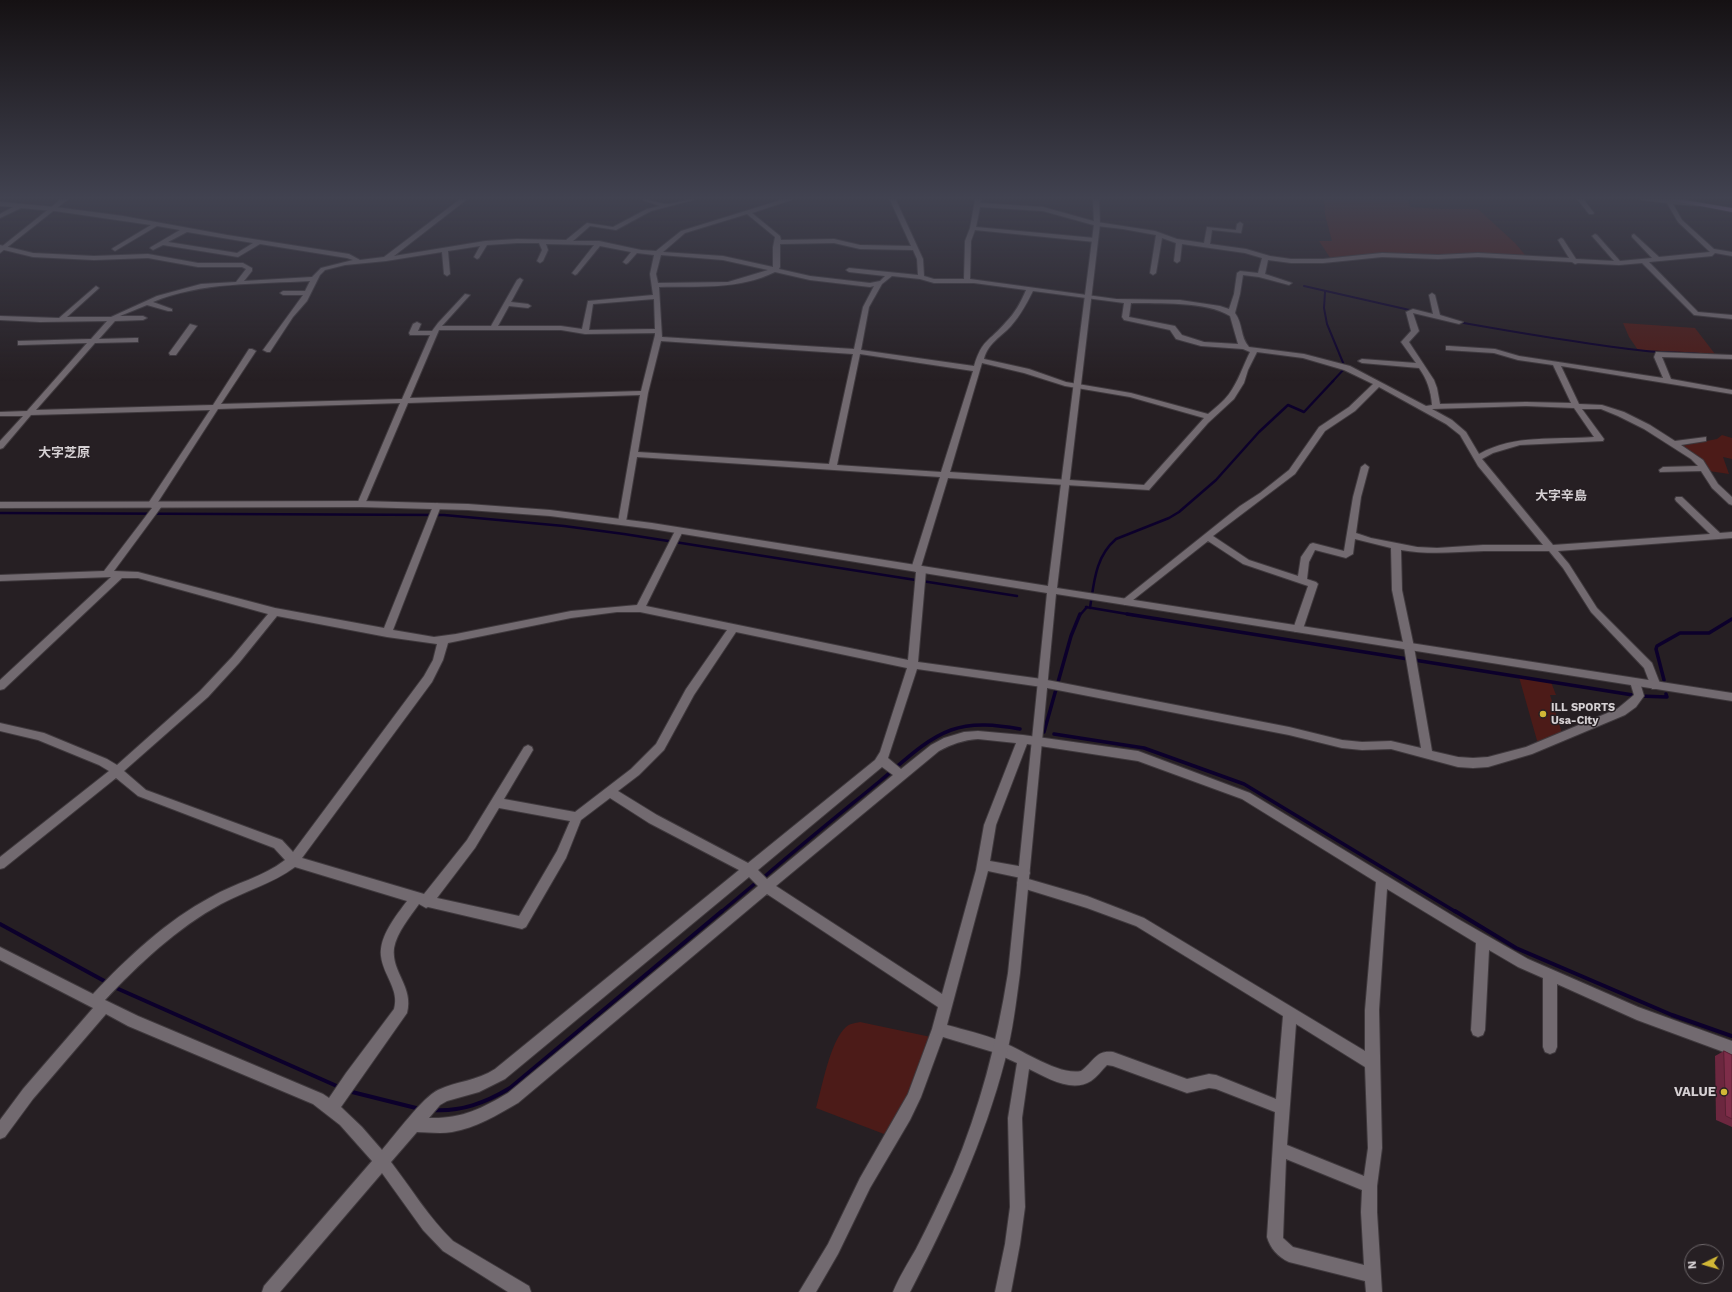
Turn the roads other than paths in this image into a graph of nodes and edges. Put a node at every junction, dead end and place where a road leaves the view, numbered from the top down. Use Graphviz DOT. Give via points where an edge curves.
graph roads {
  1 [pos="173,260"];
  2 [pos="369,260"];
  3 [pos="446,260"];
  4 [pos="585,260"];
  5 [pos="656,260"];
  6 [pos="733,260"];
  7 [pos="777,260"];
  8 [pos="921,260"];
  9 [pos="968,260"];
  10 [pos="1093,260"];
  11 [pos="1155,260"];
  12 [pos="1266,260"];
  13 [pos="1291,260"];
  14 [pos="1319,260"];
  15 [pos="1553,260"];
  16 [pos="1617,260"];
  17 [pos="1654,260"];
  18 [pos="359,261"];
  19 [pos="1644,261"];
  20 [pos="1575,262"];
  21 [pos="1619,263"];
  22 [pos="774,270"];
  23 [pos="849,270"];
  24 [pos="575,273"];
  25 [pos="1153,273"];
  26 [pos="447,274"];
  27 [pos="891,274"];
  28 [pos="1260,275"];
  29 [pos="921,277"];
  30 [pos="314,279"];
  31 [pos="520,280"];
  32 [pos="967,281"];
  33 [pos="239,283"];
  34 [pos="880,283"];
  35 [pos="1289,283"];
  36 [pos="654,285"];
  37 [pos="96,288"];
  38 [pos="1030,290"];
  39 [pos="283,293"];
  40 [pos="307,293"];
  41 [pos="467,295"];
  42 [pos="1432,295"];
  43 [pos="657,297"];
  44 [pos="1088,297"];
  45 [pos="146,302"];
  46 [pos="1128,302"];
  47 [pos="506,304"];
  48 [pos="528,306"];
  49 [pos="170,310"];
  50 [pos="1231,313"];
  51 [pos="1732,317"];
  52 [pos="0,318"];
  53 [pos="144,318"];
  54 [pos="1437,318"];
  55 [pos="111,319"];
  56 [pos="60,320"];
  57 [pos="1458,322"];
  58 [pos="417,324"];
  59 [pos="193,326"];
  60 [pos="493,328"];
  61 [pos="435,330"];
  62 [pos="585,332"];
  63 [pos="659,334"];
  64 [pos="135,340"];
  65 [pos="91,341"];
  66 [pos="22,342"];
  67 [pos="1244,347"];
  68 [pos="1449,348"];
  69 [pos="267,350"];
  70 [pos="252,351"];
  71 [pos="856,351"];
  72 [pos="1254,351"];
  73 [pos="173,354"];
  74 [pos="1732,357"];
  75 [pos="979,360"];
  76 [pos="1362,361"];
  77 [pos="1556,363"];
  78 [pos="1422,366"];
  79 [pos="976,369"];
  80 [pos="1668,381"];
  81 [pos="1378,382"];
  82 [pos="1077,386"];
  83 [pos="1732,392"];
  84 [pos="644,393"];
  85 [pos="405,401"];
  86 [pos="1576,405"];
  87 [pos="216,406"];
  88 [pos="1436,406"];
  89 [pos="1427,408"];
  90 [pos="28,413"];
  91 [pos="0,414"];
  92 [pos="1209,417"];
  93 [pos="1703,439"];
  94 [pos="1673,444"];
  95 [pos="0,446"];
  96 [pos="634,454"];
  97 [pos="1477,458"];
  98 [pos="833,466"];
  99 [pos="1365,467"];
  100 [pos="1704,468"];
  101 [pos="1663,470"];
  102 [pos="946,475"];
  103 [pos="1066,482"];
  104 [pos="1679,499"];
  105 [pos="1732,502"];
  106 [pos="361,504"];
  107 [pos="0,505"];
  108 [pos="153,510"];
  109 [pos="434,513"];
  110 [pos="622,522"];
  111 [pos="679,531"];
  112 [pos="1351,535"];
  113 [pos="1718,536"];
  114 [pos="1732,536"];
  115 [pos="1208,537"];
  116 [pos="1396,546"];
  117 [pos="1552,548"];
  118 [pos="918,569"];
  119 [pos="106,574"];
  120 [pos="120,574"];
  121 [pos="0,578"];
  122 [pos="1302,580"];
  123 [pos="1052,590"];
  124 [pos="1126,602"];
  125 [pos="640,608"];
  126 [pos="275,612"];
  127 [pos="733,628"];
  128 [pos="1298,629"];
  129 [pos="387,633"];
  130 [pos="443,640"];
  131 [pos="1409,647"];
  132 [pos="913,665"];
  133 [pos="1635,682"];
  134 [pos="1042,683"];
  135 [pos="0,686"];
  136 [pos="1656,686"];
  137 [pos="1732,696"];
  138 [pos="0,727"];
  139 [pos="1023,739"];
  140 [pos="1037,741"];
  141 [pos="528,750"];
  142 [pos="1426,753"];
  143 [pos="884,761"];
  144 [pos="116,771"];
  145 [pos="899,774"];
  146 [pos="610,792"];
  147 [pos="496,803"];
  148 [pos="577,817"];
  149 [pos="293,861"];
  150 [pos="0,864"];
  151 [pos="983,865"];
  152 [pos="752,872"];
  153 [pos="1024,878"];
  154 [pos="1382,879"];
  155 [pos="766,885"];
  156 [pos="421,900"];
  157 [pos="1483,940"];
  158 [pos="0,953"];
  159 [pos="1550,975"];
  160 [pos="100,1000"];
  161 [pos="945,1004"];
  162 [pos="1290,1014"];
  163 [pos="939,1029"];
  164 [pos="1478,1030"];
  165 [pos="1550,1047"];
  166 [pos="1732,1048"];
  167 [pos="1001,1049"];
  168 [pos="1024,1061"];
  169 [pos="1372,1063"];
  170 [pos="334,1103"];
  171 [pos="1282,1108"];
  172 [pos="415,1122"];
  173 [pos="0,1132"];
  174 [pos="1279,1149"];
  175 [pos="382,1162"];
  176 [pos="1370,1186"];
  177 [pos="1373,1275"];
  178 [pos="270,1292"];
  179 [pos="523,1292"];
  180 [pos="807,1292"];
  181 [pos="901,1292"];
  182 [pos="1003,1292"];
  183 [pos="1374,1292"];
  1 -- 33 [label="street" via="198,265 244,265 249,270"];
  2 -- 18 [label="street"];
  3 -- 26 [label="street"];
  4 -- 24 [label="street"];
  5 -- 36 [label="street" via="653,271"];
  6 -- 22 [label="street"];
  7 -- 22 [label="street" via="777,267"];
  8 -- 29 [label="street"];
  9 -- 32 [label="street"];
  10 -- 44 [label="street"];
  11 -- 25 [label="street"];
  12 -- 28 [label="street"];
  13 -- 14 [label="street"];
  15 -- 20 [label="street"];
  16 -- 21 [label="street"];
  17 -- 19 [label="street"];
  18 -- 30 [label="street" via="326,267"];
  19 -- 21 [label="street"];
  19 -- 51 [label="street" via="1695,313"];
  20 -- 21 [label="street"];
  22 -- 34 [label="street" via="810,278 870,285"];
  22 -- 36 [label="street" via="728,284"];
  23 -- 27 [label="street"];
  27 -- 29 [label="street"];
  27 -- 34 [label="street"];
  28 -- 35 [label="street"];
  28 -- 50 [label="street" via="1240,273"];
  29 -- 32 [label="street" via="930,281"];
  30 -- 33 [label="street"];
  30 -- 40 [label="street"];
  31 -- 47 [label="street"];
  32 -- 38 [label="street"];
  33 -- 45 [label="street" via="213,284"];
  34 -- 71 [label="street" via="866,307"];
  36 -- 43 [label="street"];
  37 -- 56 [label="street"];
  38 -- 44 [label="street"];
  38 -- 75 [label="street" via="1010,322 988,342"];
  39 -- 40 [label="street"];
  40 -- 69 [label="street"];
  41 -- 61 [label="street"];
  42 -- 54 [label="street"];
  43 -- 62 [label="street" via="590,302"];
  43 -- 63 [label="street"];
  44 -- 46 [label="street"];
  44 -- 82 [label="street"];
  45 -- 49 [label="street"];
  45 -- 55 [label="street"];
  46 -- 50 [label="street" via="1194,303"];
  46 -- 67 [label="street" via="1124,317 1126,319 1172,328 1179,337 1199,343"];
  47 -- 48 [label="street"];
  47 -- 60 [label="street"];
  50 -- 67 [label="street"];
  52 -- 56 [label="street"];
  53 -- 55 [label="street"];
  54 -- 57 [label="street"];
  54 -- 78 [label="street" via="1409,312 1415,331 1405,342"];
  55 -- 56 [label="street"];
  55 -- 65 [label="street"];
  58 -- 61 [label="street" via="412,333"];
  59 -- 73 [label="street"];
  60 -- 61 [label="street"];
  60 -- 62 [label="street" via="561,328"];
  61 -- 85 [label="street"];
  62 -- 63 [label="street"];
  63 -- 71 [label="street"];
  63 -- 84 [label="street"];
  64 -- 65 [label="street"];
  65 -- 66 [label="street"];
  65 -- 90 [label="street"];
  67 -- 72 [label="street"];
  68 -- 77 [label="street" via="1494,351 1514,358"];
  70 -- 87 [label="street"];
  71 -- 79 [label="street"];
  71 -- 98 [label="street"];
  72 -- 81 [label="street" via="1312,358 1352,370"];
  72 -- 92 [label="street" via="1239,387 1229,400"];
  74 -- 80 [label="street" via="1659,354"];
  75 -- 79 [label="street"];
  75 -- 82 [label="street"];
  76 -- 78 [label="street"];
  77 -- 80 [label="street"];
  77 -- 86 [label="street"];
  78 -- 88 [label="street" via="1430,378"];
  79 -- 102 [label="street"];
  80 -- 83 [label="street"];
  81 -- 89 [label="street"];
  81 -- 115 [label="street" via="1352,409 1322,429 1292,472"];
  82 -- 92 [label="street" via="1130,395"];
  82 -- 103 [label="street"];
  84 -- 85 [label="street"];
  84 -- 96 [label="street"];
  85 -- 87 [label="street"];
  85 -- 106 [label="street"];
  86 -- 88 [label="street"];
  86 -- 94 [label="street" via="1598,406 1612,410"];
  86 -- 97 [label="street" via="1600,439 1505,446 1494,448"];
  87 -- 90 [label="street"];
  87 -- 108 [label="street"];
  88 -- 89 [label="street"];
  89 -- 97 [label="street" via="1458,428"];
  90 -- 91 [label="street"];
  90 -- 95 [label="street"];
  92 -- 103 [label="street" via="1146,488"];
  93 -- 94 [label="street"];
  94 -- 100 [label="street" via="1696,459"];
  96 -- 98 [label="street"];
  96 -- 110 [label="street"];
  97 -- 117 [label="street"];
  98 -- 102 [label="street"];
  99 -- 112 [label="street"];
  100 -- 101 [label="street"];
  100 -- 105 [label="street" via="1715,486"];
  102 -- 103 [label="street"];
  102 -- 118 [label="street"];
  103 -- 123 [label="street"];
  104 -- 113 [label="street"];
  106 -- 108 [label="street"];
  106 -- 109 [label="street"];
  107 -- 108 [label="street"];
  108 -- 119 [label="street"];
  109 -- 110 [label="street" via="550,513"];
  109 -- 129 [label="street"];
  110 -- 111 [label="street"];
  111 -- 118 [label="street"];
  111 -- 125 [label="street"];
  112 -- 116 [label="street"];
  112 -- 122 [label="street" via="1347,555 1312,547 1305,561"];
  113 -- 114 [label="street"];
  113 -- 117 [label="street"];
  115 -- 122 [label="street" via="1246,562"];
  115 -- 124 [label="street"];
  116 -- 117 [label="street" via="1437,551"];
  116 -- 131 [label="street" via="1397,590"];
  117 -- 136 [label="street" via="1571,572 1594,610 1648,666"];
  118 -- 123 [label="street"];
  118 -- 132 [label="street"];
  119 -- 120 [label="street"];
  119 -- 121 [label="street"];
  120 -- 126 [label="street" via="138,575"];
  120 -- 135 [label="street"];
  122 -- 128 [label="street" via="1311,583 1313,587"];
  123 -- 124 [label="street"];
  123 -- 134 [label="street"];
  124 -- 128 [label="street"];
  125 -- 127 [label="street"];
  125 -- 130 [label="street" via="588,611"];
  126 -- 129 [label="street"];
  126 -- 144 [label="street" via="249,645 193,705"];
  127 -- 132 [label="street"];
  127 -- 146 [label="street" via="690,692 660,747"];
  128 -- 131 [label="street"];
  129 -- 130 [label="street"];
  130 -- 149 [label="street" via="441,655 428,679"];
  131 -- 133 [label="street"];
  131 -- 142 [label="street"];
  132 -- 134 [label="street"];
  132 -- 143 [label="street"];
  133 -- 136 [label="street"];
  133 -- 142 [label="street" via="1639,696 1621,712 1528,751 1488,762 1473,763 1458,762"];
  134 -- 140 [label="street"];
  134 -- 142 [label="street" via="1342,744 1391,746"];
  136 -- 137 [label="street"];
  138 -- 144 [label="street" via="35,735 103,762"];
  139 -- 140 [label="street"];
  139 -- 145 [label="street" via="978,735 957,737 941,744"];
  139 -- 151 [label="street" via="990,825"];
  140 -- 153 [label="street"];
  140 -- 154 [label="street" via="1138,756 1225,787 1246,796"];
  141 -- 147 [label="street"];
  143 -- 145 [label="street"];
  143 -- 152 [label="street"];
  144 -- 149 [label="street" via="133,786 150,796 278,844"];
  144 -- 150 [label="street"];
  145 -- 155 [label="street"];
  146 -- 148 [label="street"];
  146 -- 152 [label="street" via="653,819"];
  147 -- 148 [label="street"];
  147 -- 156 [label="street" via="471,844"];
  148 -- 156 [label="street" via="562,854 522,923"];
  149 -- 156 [label="street"];
  149 -- 160 [label="street" via="276,873 226,895 186,919 145,950 119,975"];
  151 -- 153 [label="street"];
  151 -- 161 [label="street"];
  152 -- 155 [label="street"];
  152 -- 172 [label="street" via="504,1071 483,1084 441,1094"];
  153 -- 162 [label="street" via="1140,922"];
  153 -- 167 [label="street" via="1012,990"];
  154 -- 157 [label="street"];
  154 -- 169 [label="street" via="1372,992"];
  155 -- 161 [label="street"];
  155 -- 172 [label="street" via="506,1102 485,1114 449,1125"];
  156 -- 170 [label="street" via="391,939 388,948 388,957 402,996 403,1007"];
  157 -- 159 [label="street"];
  157 -- 164 [label="street"];
  158 -- 160 [label="street"];
  159 -- 165 [label="street"];
  159 -- 166 [label="street" via="1637,1013"];
  160 -- 170 [label="street" via="133,1021 318,1100"];
  160 -- 173 [label="street"];
  161 -- 163 [label="street"];
  162 -- 169 [label="street"];
  162 -- 171 [label="street"];
  163 -- 167 [label="street"];
  163 -- 180 [label="street" via="910,1106 879,1157 833,1249"];
  167 -- 168 [label="street"];
  167 -- 181 [label="street" via="989,1098 966,1160 933,1234"];
  168 -- 171 [label="street" via="1077,1079 1086,1076 1104,1058 1113,1059 1186,1086 1216,1082"];
  168 -- 182 [label="street" via="1016,1100 1016,1221"];
  169 -- 176 [label="street" via="1375,1148"];
  170 -- 175 [label="street"];
  171 -- 174 [label="street"];
  172 -- 175 [label="street"];
  174 -- 176 [label="street"];
  174 -- 177 [label="street" via="1276,1242 1289,1254"];
  175 -- 178 [label="street"];
  175 -- 179 [label="street" via="439,1239"];
  176 -- 177 [label="street"];
  177 -- 183 [label="street"];
}
